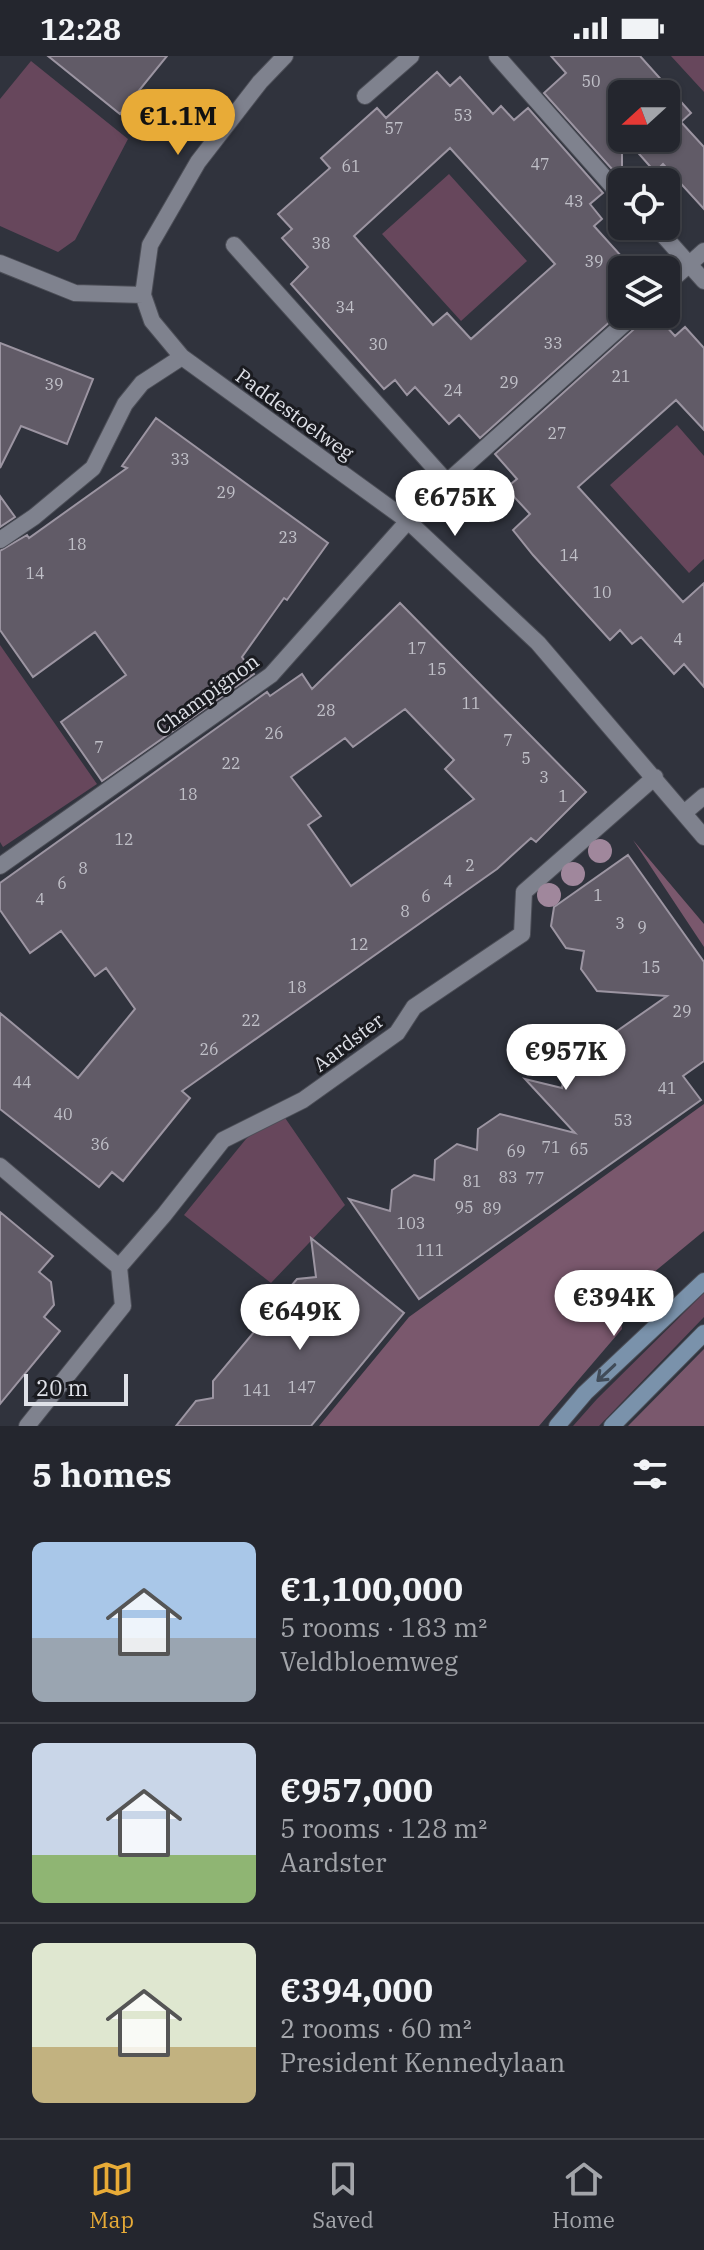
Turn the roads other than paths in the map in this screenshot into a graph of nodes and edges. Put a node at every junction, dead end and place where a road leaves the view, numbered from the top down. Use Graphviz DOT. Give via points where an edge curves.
graph roads {
  1 [pos="285,56"];
  2 [pos="411,56"];
  3 [pos="497,56"];
  4 [pos="365,96"];
  5 [pos="608,181"];
  6 [pos="668,240"];
  7 [pos="234,245"];
  8 [pos="704,251"];
  9 [pos="0,263"];
  10 [pos="689,264"];
  11 [pos="680,272"];
  12 [pos="704,281"];
  13 [pos="143,295"];
  14 [pos="619,328"];
  15 [pos="182,357"];
  16 [pos="447,482"];
  17 [pos="408,521"];
  18 [pos="0,540"];
  19 [pos="655,777"];
  20 [pos="704,796"];
  21 [pos="684,813"];
  22 [pos="704,837"];
  23 [pos="0,866"];
  24 [pos="0,1166"];
  25 [pos="119,1267"];
  26 [pos="704,1281"];
  27 [pos="704,1333"];
  28 [pos="27,1426"];
  29 [pos="557,1426"];
  30 [pos="612,1426"];
  1 -- 13 [label="street" via="198,162 150,245"];
  2 -- 4 [label="street"];
  3 -- 5 [label="street"];
  6 -- 10 [label="street"];
  7 -- 16 [label="street"];
  8 -- 10 [label="street"];
  9 -- 13 [label="street" via="75,293"];
  10 -- 11 [label="street"];
  10 -- 12 [label="street"];
  13 -- 15 [label="street, Paddestoelweg" via="152,321"];
  14 -- 16 [label="street, Champignon"];
  15 -- 17 [label="street, Paddestoelweg"];
  15 -- 18 [label="street" via="142,383 125,404 93,468"];
  16 -- 17 [label="street, Champignon"];
  17 -- 19 [label="street, Paddestoelweg" via="538,643"];
  17 -- 23 [label="street, Champignon" via="271,675"];
  19 -- 21 [label="street, Paddestoelweg"];
  19 -- 25 [label="street, Aardster" via="524,892 522,934 414,1007 397,1033 303,1100 223,1140"];
  20 -- 21 [label="street"];
  21 -- 22 [label="street, Paddestoelweg"];
  24 -- 25 [label="street"];
  25 -- 28 [label="street" via="123,1306"];
  26 -- 29 [label="street, one-way"];
  27 -- 30 [label="street"];
}
